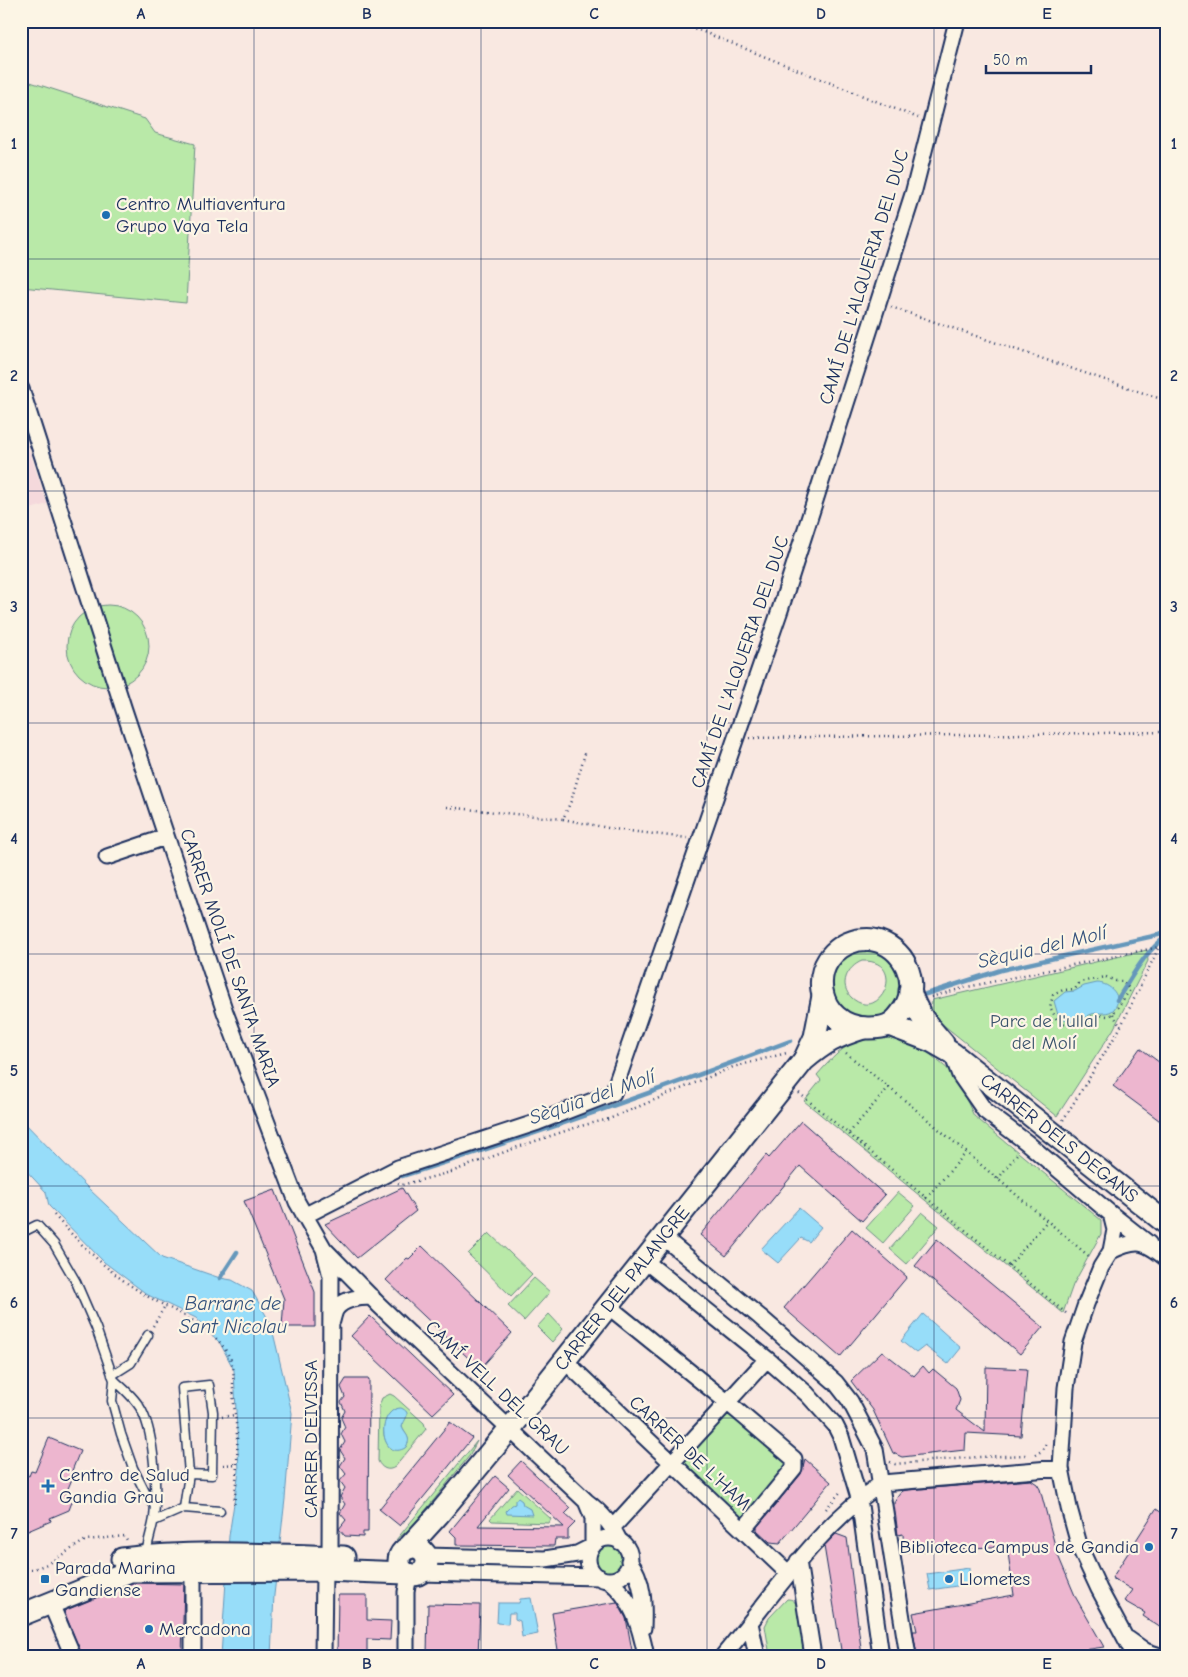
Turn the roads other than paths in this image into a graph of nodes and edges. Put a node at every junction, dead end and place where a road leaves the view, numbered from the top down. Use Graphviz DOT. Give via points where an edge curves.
graph roads {
  1 [pos="958,21"];
  2 [pos="21,389"];
  3 [pos="166,837"];
  4 [pos="107,857"];
  5 [pos="823,996"];
  6 [pos="912,996"];
  7 [pos="889,1025"];
  8 [pos="863,1028"];
  9 [pos="813,1051"];
  10 [pos="952,1053"];
  11 [pos="1111,1214"];
  12 [pos="304,1216"];
  13 [pos="1167,1224"];
  14 [pos="21,1233"];
  15 [pos="663,1237"];
  16 [pos="1149,1245"];
  17 [pos="324,1249"];
  18 [pos="1111,1251"];
  19 [pos="1167,1259"];
  20 [pos="644,1260"];
  21 [pos="376,1301"];
  22 [pos="608,1306"];
  23 [pos="332,1322"];
  24 [pos="148,1335"];
  25 [pos="767,1359"];
  26 [pos="564,1361"];
  27 [pos="113,1377"];
  28 [pos="727,1402"];
  29 [pos="510,1428"];
  30 [pos="672,1463"];
  31 [pos="1061,1468"];
  32 [pos="189,1474"];
  33 [pos="882,1483"];
  34 [pos="859,1498"];
  35 [pos="586,1501"];
  36 [pos="155,1506"];
  37 [pos="184,1508"];
  38 [pos="220,1511"];
  39 [pos="154,1521"];
  40 [pos="612,1526"];
  41 [pos="743,1530"];
  42 [pos="620,1542"];
  43 [pos="593,1546"];
  44 [pos="146,1557"];
  45 [pos="629,1561"];
  46 [pos="798,1561"];
  47 [pos="217,1562"];
  48 [pos="327,1563"];
  49 [pos="411,1564"];
  50 [pos="193,1570"];
  51 [pos="788,1574"];
  52 [pos="604,1579"];
  53 [pos="21,1603"];
  54 [pos="51,1604"];
  55 [pos="21,1615"];
  56 [pos="750,1623"];
  57 [pos="642,1636"];
  58 [pos="1127,1638"];
  59 [pos="73,1656"];
  60 [pos="193,1656"];
  61 [pos="323,1656"];
  62 [pos="406,1656"];
  63 [pos="646,1656"];
  64 [pos="723,1656"];
  65 [pos="757,1656"];
  66 [pos="813,1656"];
  67 [pos="882,1656"];
  68 [pos="908,1656"];
  69 [pos="1135,1656"];
  70 [pos="1160,1656"];
  1 -- 12 [label="street, CAMÍ DE L'ALQUERIA DEL DUC" via="912,194 780,610 613,1093 538,1122 398,1168"];
  2 -- 3 [label="street, CARRER MOLÍ DE SANTA MARIA"];
  3 -- 4 [label="street"];
  3 -- 12 [label="street, CARRER MOLÍ DE SANTA MARIA" via="225,1012"];
  5 -- 6 [label="street" via="821,978 834,953 846,943 872,940 898,952 906,964"];
  5 -- 8 [label="street" via="840,1020"];
  5 -- 9 [label="street, CARRER DEL PALANGRE"];
  6 -- 7 [label="street" via="900,1016"];
  6 -- 10 [label="street, CARRER DELS DEGANS" via="923,1021"];
  7 -- 8 [label="street"];
  7 -- 10 [label="street, CARRER DELS DEGANS"];
  8 -- 9 [label="street, CARRER DEL PALANGRE" via="840,1035"];
  9 -- 15 [label="street, CARRER DEL PALANGRE"];
  10 -- 11 [label="street" via="960,1075 985,1111"];
  10 -- 13 [label="street, CARRER DELS DEGANS"];
  11 -- 16 [label="street"];
  11 -- 18 [label="street" via="1116,1230"];
  12 -- 17 [label="street, CARRER D'EIVISSA"];
  14 -- 27 [label="lane" via="37,1225 54,1244 76,1282"];
  15 -- 20 [label="street, CARRER DEL PALANGRE"];
  15 -- 33 [label="street" via="836,1383 850,1401 876,1449"];
  16 -- 18 [label="street" via="1129,1243"];
  16 -- 19 [label="street"];
  17 -- 21 [label="street, CARRER D'EIVISSA"];
  17 -- 23 [label="street, CARRER D'EIVISSA" via="331,1276"];
  18 -- 31 [label="street" via="1073,1342 1066,1388"];
  20 -- 22 [label="street, CARRER DEL PALANGRE"];
  20 -- 25 [label="street"];
  21 -- 23 [label="street" via="361,1297 344,1302 336,1309"];
  21 -- 29 [label="street, CAMÍ VELL DEL GRAU"];
  22 -- 26 [label="street, CARRER DEL PALANGRE"];
  22 -- 28 [label="street"];
  23 -- 48 [label="street, CARRER D'EIVISSA"];
  24 -- 27 [label="lane" via="131,1363"];
  25 -- 28 [label="street"];
  25 -- 34 [label="street" via="807,1394 835,1425"];
  26 -- 29 [label="street, CARRER DEL PALANGRE"];
  26 -- 30 [label="street, CARRER DE L'HAM"];
  27 -- 36 [label="lane" via="112,1401 121,1434 133,1468"];
  27 -- 36 [label="lane" via="142,1410 150,1430"];
  28 -- 30 [label="street"];
  28 -- 41 [label="street" via="794,1459 794,1468"];
  29 -- 35 [label="street, CAMÍ VELL DEL GRAU"];
  29 -- 49 [label="street, CARRER DEL PALANGRE" via="438,1516 428,1542"];
  30 -- 40 [label="street"];
  30 -- 41 [label="street, CARRER DE L'HAM"];
  31 -- 33 [label="street"];
  31 -- 58 [label="street" via="1080,1548"];
  32 -- 32 [label="lane" via="212,1475 213,1412 209,1385 182,1388"];
  32 -- 37 [label="lane"];
  33 -- 34 [label="street"];
  33 -- 68 [label="street"];
  34 -- 46 [label="street"];
  34 -- 67 [label="street"];
  35 -- 40 [label="street, CAMÍ VELL DEL GRAU"];
  35 -- 43 [label="street, CAMÍ VELL DEL GRAU" via="593,1518"];
  36 -- 39 [label="lane"];
  37 -- 38 [label="lane"];
  37 -- 39 [label="lane"];
  39 -- 44 [label="lane"];
  40 -- 42 [label="street, CAMÍ VELL DEL GRAU"];
  41 -- 51 [label="street, CARRER DE L'HAM"];
  42 -- 43 [label="street" via="608,1538"];
  42 -- 45 [label="street" via="628,1550"];
  43 -- 49 [label="street" via="577,1554 545,1559"];
  43 -- 52 [label="street" via="588,1563 594,1574"];
  44 -- 47 [label="street"];
  44 -- 53 [label="street" via="123,1559"];
  45 -- 52 [label="street" via="625,1572 615,1579"];
  45 -- 57 [label="street" via="639,1578 642,1595"];
  46 -- 51 [label="street"];
  46 -- 66 [label="street"];
  47 -- 48 [label="street"];
  47 -- 50 [label="street"];
  48 -- 49 [label="street"];
  48 -- 61 [label="street, CARRER D'EIVISSA"];
  49 -- 52 [label="street"];
  49 -- 62 [label="street" via="406,1592"];
  50 -- 54 [label="street" via="130,1571"];
  50 -- 60 [label="street"];
  51 -- 56 [label="street"];
  52 -- 57 [label="street" via="619,1588 628,1601"];
  54 -- 55 [label="street"];
  54 -- 59 [label="street"];
  56 -- 64 [label="street"];
  56 -- 65 [label="street"];
  57 -- 63 [label="street"];
  58 -- 69 [label="street"];
  58 -- 70 [label="street" via="1145,1651"];
}
